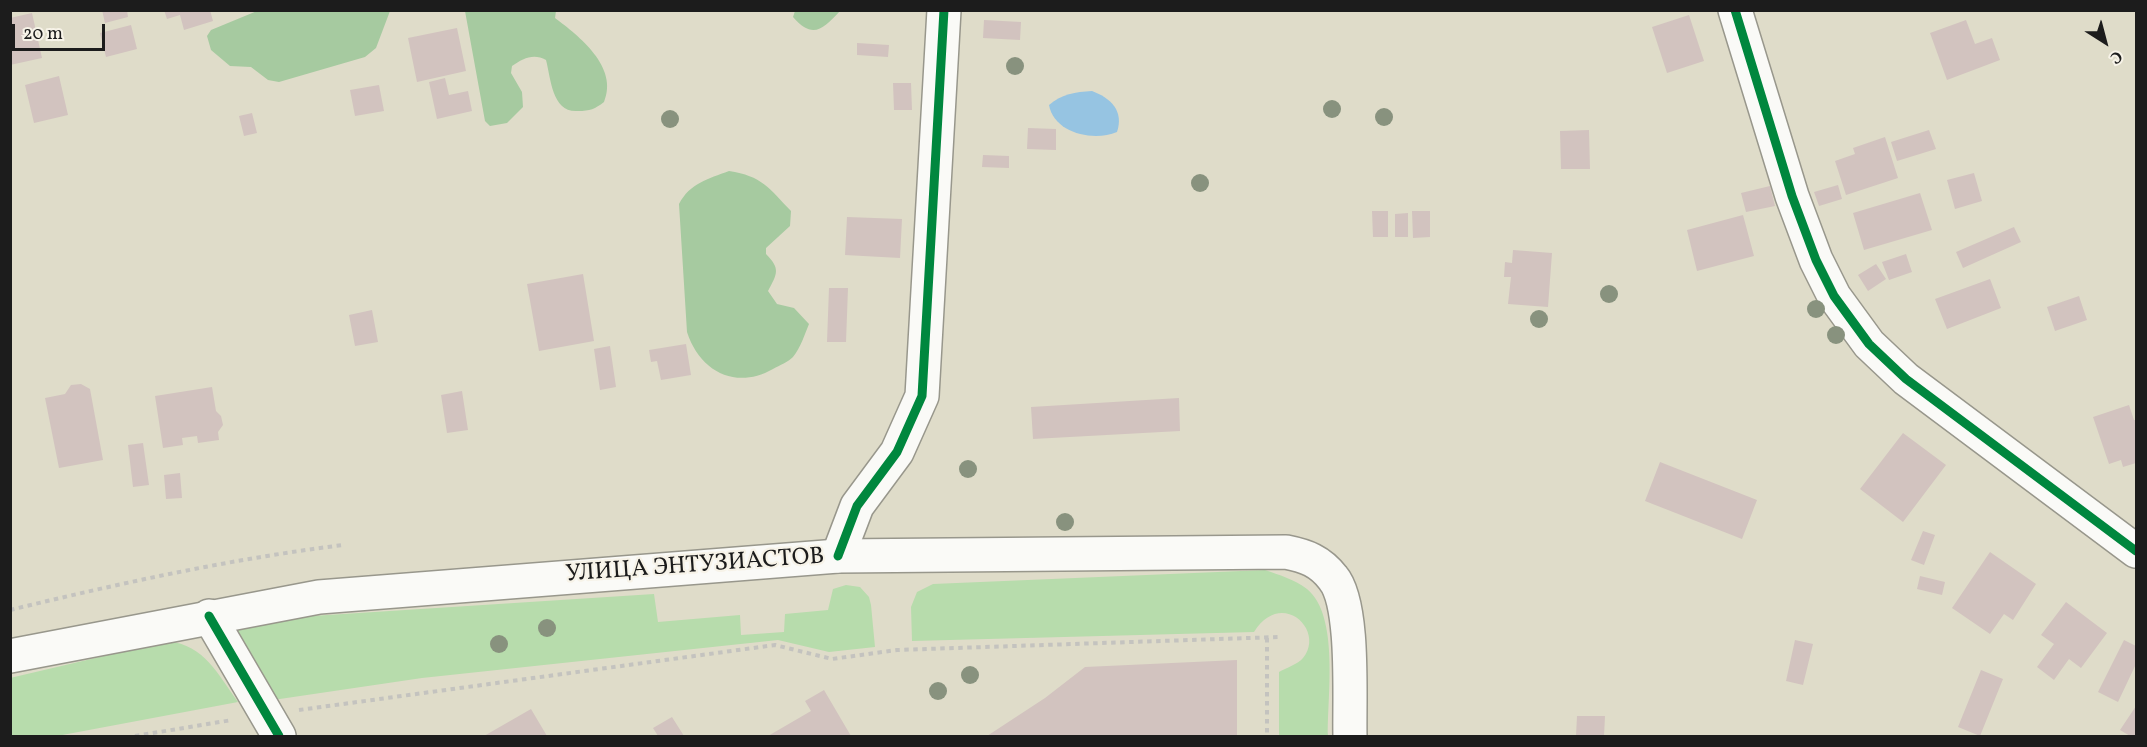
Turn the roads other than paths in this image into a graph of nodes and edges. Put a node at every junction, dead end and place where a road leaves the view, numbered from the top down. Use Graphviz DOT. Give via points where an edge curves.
graph roads {
  1 [pos="944,10"];
  2 [pos="1735,10"];
  3 [pos="2136,551"];
  4 [pos="838,556"];
  5 [pos="209,616"];
  6 [pos="10,656"];
  7 [pos="272,725"];
  8 [pos="1350,736"];
  1 -- 4 [label="main road" via="922,396 897,452 857,506"];
  2 -- 3 [label="main road" via="1792,196 1816,260 1834,296 1869,344 1906,379"];
  4 -- 5 [label="main road, УЛИЦА ЭНТУЗИАСТОВ" via="319,597"];
  4 -- 8 [label="main road, УЛИЦА ЭНТУЗИАСТОВ" via="1286,552 1310,557 1335,579 1347,620"];
  5 -- 6 [label="main road, УЛИЦА ЭНТУЗИАСТОВ"];
  5 -- 7 [label="main road"];
}
